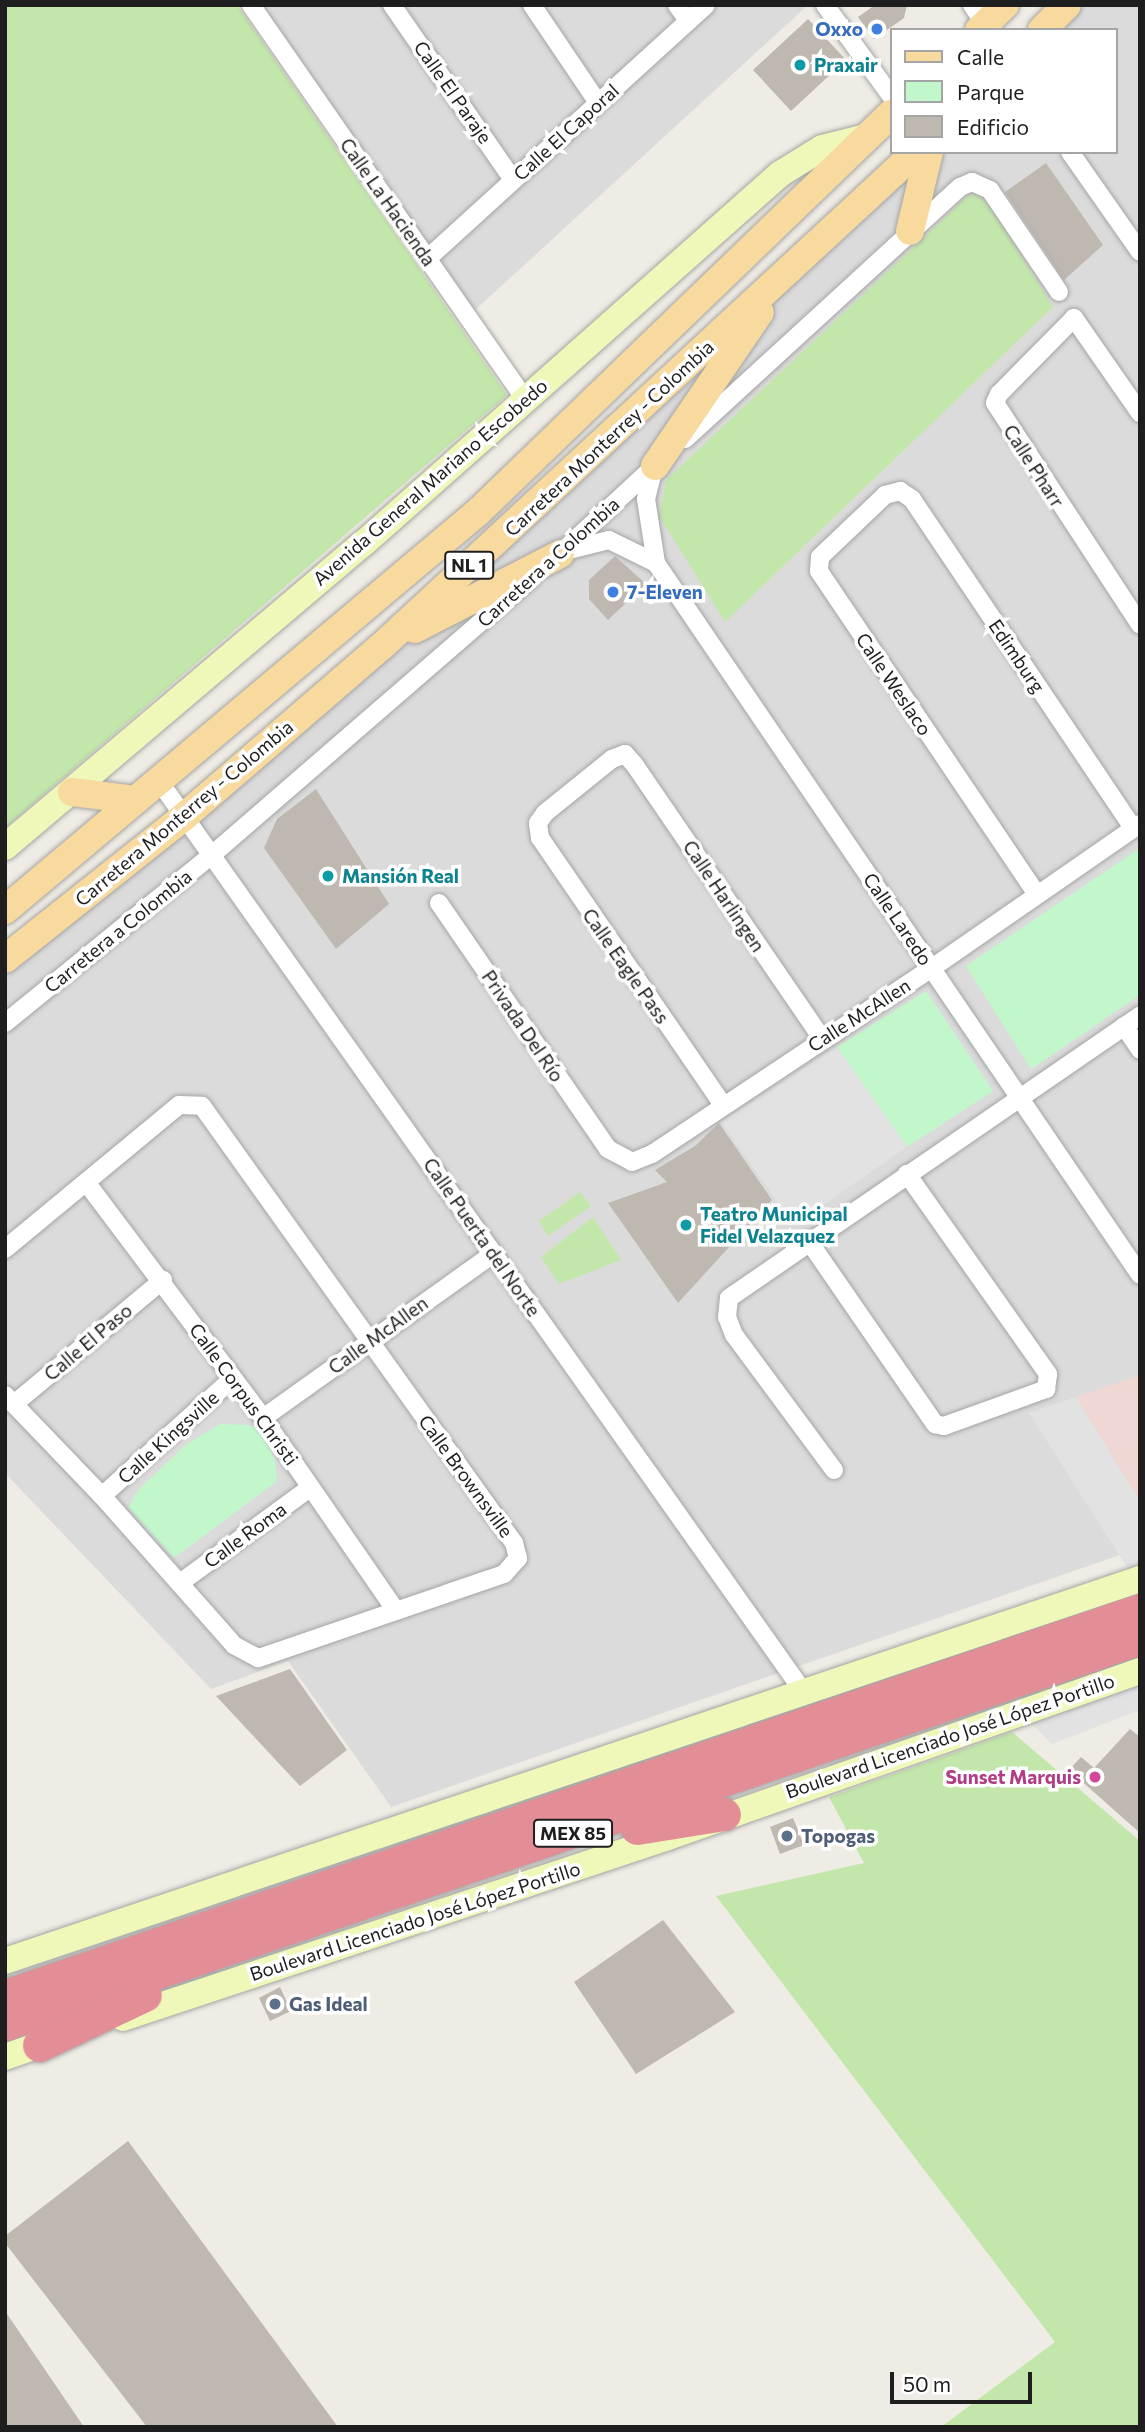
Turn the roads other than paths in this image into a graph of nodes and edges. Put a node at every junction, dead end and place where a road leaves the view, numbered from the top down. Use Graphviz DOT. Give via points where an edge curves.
graph roads {
  1 [pos="251,5"];
  2 [pos="392,5"];
  3 [pos="533,5"];
  4 [pos="677,5"];
  5 [pos="706,5"];
  6 [pos="825,5"];
  7 [pos="1067,5"];
  8 [pos="688,21"];
  9 [pos="1044,28"];
  10 [pos="890,95"];
  11 [pos="598,103"];
  12 [pos="890,115"];
  13 [pos="866,137"];
  14 [pos="914,154"];
  15 [pos="929,154"];
  16 [pos="1071,154"];
  17 [pos="513,180"];
  18 [pos="910,231"];
  19 [pos="1140,253"];
  20 [pos="427,259"];
  21 [pos="785,276"];
  22 [pos="1059,292"];
  23 [pos="524,399"];
  24 [pos="1140,413"];
  25 [pos="655,466"];
  26 [pos="895,490"];
  27 [pos="560,554"];
  28 [pos="656,563"];
  29 [pos="1140,625"];
  30 [pos="382,646"];
  31 [pos="625,754"];
  32 [pos="159,780"];
  33 [pos="72,792"];
  34 [pos="136,800"];
  35 [pos="186,815"];
  36 [pos="1136,826"];
  37 [pos="5,847"];
  38 [pos="213,854"];
  39 [pos="1036,893"];
  40 [pos="439,903"];
  41 [pos="5,910"];
  42 [pos="5,959"];
  43 [pos="932,968"];
  44 [pos="1140,1015"];
  45 [pos="5,1023"];
  46 [pos="1124,1026"];
  47 [pos="822,1039"];
  48 [pos="1140,1050"];
  49 [pos="1018,1096"];
  50 [pos="723,1105"];
  51 [pos="608,1149"];
  52 [pos="907,1174"];
  53 [pos="86,1182"];
  54 [pos="808,1240"];
  55 [pos="5,1250"];
  56 [pos="494,1253"];
  57 [pos="1140,1275"];
  58 [pos="163,1280"];
  59 [pos="370,1342"];
  60 [pos="233,1378"];
  61 [pos="10,1399"];
  62 [pos="263,1418"];
  63 [pos="834,1469"];
  64 [pos="310,1488"];
  65 [pos="102,1496"];
  66 [pos="1140,1579"];
  67 [pos="180,1583"];
  68 [pos="1140,1610"];
  69 [pos="396,1611"];
  70 [pos="1140,1638"];
  71 [pos="1140,1671"];
  72 [pos="804,1694"];
  73 [pos="723,1814"];
  74 [pos="558,1838"];
  75 [pos="220,1951"];
  76 [pos="5,1961"];
  77 [pos="85,1969"];
  78 [pos="5,1981"];
  79 [pos="5,1996"];
  80 [pos="5,2024"];
  81 [pos="39,2045"];
  82 [pos="5,2057"];
  1 -- 20 [label="street, Calle La Hacienda"];
  2 -- 17 [label="street, Calle El Paraje"];
  3 -- 11 [label="street"];
  4 -- 8 [label="street"];
  5 -- 8 [label="street, Calle El Caporal"];
  6 -- 10 [label="street"];
  7 -- 9 [label="main road"];
  8 -- 11 [label="street, Calle El Caporal"];
  11 -- 17 [label="street, Calle El Caporal"];
  12 -- 13 [label="main road, Carretera Monterrey - Colombia / NL 1"];
  13 -- 23 [label="street, Avenida General Mariano Escobedo / NL 1" via="822,148 780,174"];
  13 -- 32 [label="main road, Carretera Monterrey - Colombia / NL 1" via="478,512"];
  14 -- 21 [label="main road, Carretera Monterrey - Colombia / NL 1"];
  15 -- 18 [label="main road"];
  16 -- 19 [label="street"];
  17 -- 20 [label="street, Calle El Caporal"];
  18 -- 22 [label="street, Carretera a Colombia" via="960,187 981,185 990,191"];
  18 -- 25 [label="street, Carretera a Colombia"];
  20 -- 23 [label="street, Calle La Hacienda"];
  21 -- 25 [label="main road"];
  21 -- 30 [label="main road, Carretera Monterrey - Colombia / NL 1"];
  23 -- 33 [label="street, Avenida General Mariano Escobedo / NL 1" via="364,543"];
  24 -- 29 [label="street, Calle Pharr" via="1074,318 995,403"];
  25 -- 27 [label="street, Carretera a Colombia"];
  25 -- 28 [label="street, Calle Laredo" via="646,499"];
  26 -- 36 [label="street, Edimburg" via="912,499"];
  26 -- 39 [label="street, Calle Weslaco" via="820,556 819,571"];
  27 -- 28 [label="street, Calle Laredo" via="584,543 609,540"];
  27 -- 30 [label="main road"];
  27 -- 38 [label="street, Carretera a Colombia"];
  28 -- 43 [label="street, Calle Laredo"];
  30 -- 35 [label="main road, Carretera Monterrey - Colombia / NL 1"];
  31 -- 47 [label="street, Calle Harlingen"];
  31 -- 50 [label="street, Calle Eagle Pass" via="556,802 538,823 545,849"];
  32 -- 34 [label="main road, Carretera Monterrey - Colombia / NL 1"];
  32 -- 35 [label="street, Calle Puerta del Norte"];
  33 -- 34 [label="main road"];
  33 -- 37 [label="street, Avenida General Mariano Escobedo / NL 1"];
  34 -- 41 [label="main road, Carretera Monterrey - Colombia / NL 1"];
  35 -- 38 [label="street, Calle Puerta del Norte"];
  35 -- 42 [label="main road, Carretera Monterrey - Colombia / NL 1"];
  36 -- 39 [label="street, Calle McAllen"];
  38 -- 45 [label="street, Carretera a Colombia"];
  38 -- 56 [label="street, Calle Puerta del Norte"];
  39 -- 43 [label="street, Calle McAllen"];
  40 -- 51 [label="street, Privada Del Río"];
  43 -- 47 [label="street, Calle McAllen"];
  43 -- 49 [label="street, Calle Laredo"];
  44 -- 46 [label="street"];
  46 -- 48 [label="street"];
  46 -- 49 [label="street"];
  47 -- 50 [label="street, Calle McAllen"];
  49 -- 52 [label="street"];
  49 -- 57 [label="street, Calle Laredo"];
  50 -- 51 [label="street, Calle McAllen" via="652,1154 632,1162"];
  52 -- 54 [label="street"];
  52 -- 54 [label="street" via="1048,1374 1050,1384 944,1426 934,1424"];
  53 -- 55 [label="street, Calle Brownsville"];
  53 -- 58 [label="street, Calle Corpus Christi"];
  53 -- 59 [label="street, Calle Brownsville" via="179,1105 201,1106"];
  54 -- 63 [label="street" via="742,1285 726,1307 734,1335"];
  56 -- 59 [label="street, Calle McAllen"];
  56 -- 72 [label="street, Calle Puerta del Norte"];
  58 -- 60 [label="street, Calle Corpus Christi"];
  58 -- 61 [label="street, Calle El Paso"];
  59 -- 62 [label="street, Calle McAllen"];
  59 -- 69 [label="street, Calle Brownsville" via="514,1543 518,1558 504,1574"];
  60 -- 62 [label="street, Calle Corpus Christi"];
  60 -- 65 [label="street, Calle Kingsville"];
  61 -- 65 [label="street, Calle Brownsville"];
  62 -- 64 [label="street, Calle Corpus Christi"];
  64 -- 67 [label="street, Calle Roma"];
  64 -- 69 [label="street, Calle Corpus Christi"];
  65 -- 67 [label="street, Calle Brownsville"];
  66 -- 72 [label="street"];
  67 -- 69 [label="street, Calle Brownsville" via="234,1646 258,1658 275,1656"];
  68 -- 77 [label="highway, MEX 85"];
  70 -- 74 [label="highway, Boulevard Licenciado José López Portillo / MEX 85"];
  71 -- 73 [label="street, Boulevard Licenciado José López Portillo"];
  72 -- 76 [label="street"];
  73 -- 74 [label="highway"];
  73 -- 81 [label="street, Boulevard Licenciado José López Portillo" via="668,1837"];
  74 -- 75 [label="highway, Boulevard Licenciado José López Portillo / MEX 85"];
  75 -- 80 [label="highway, Boulevard Licenciado José López Portillo / MEX 85"];
  75 -- 81 [label="highway" via="125,2006"];
  77 -- 78 [label="highway"];
  77 -- 79 [label="highway, MEX 85"];
  81 -- 82 [label="street, Boulevard Licenciado José López Portillo"];
}
